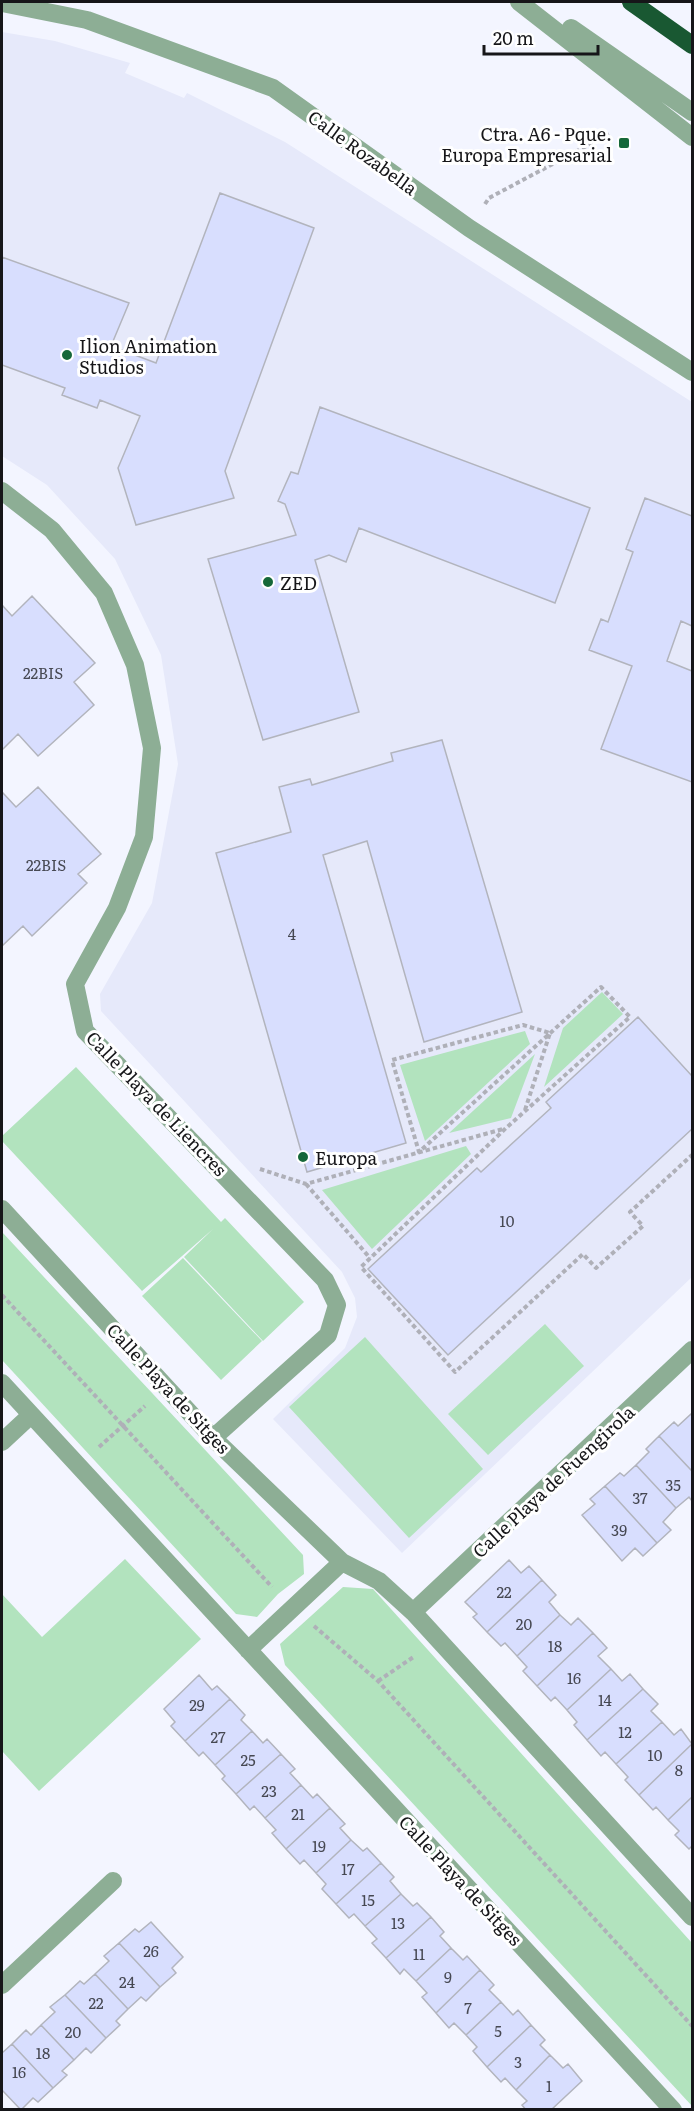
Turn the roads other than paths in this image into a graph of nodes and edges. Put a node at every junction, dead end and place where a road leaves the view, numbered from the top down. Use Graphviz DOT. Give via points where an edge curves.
graph roads {
  1 [pos="519,2"];
  2 [pos="533,2"];
  3 [pos="631,2"];
  4 [pos="2,3"];
  5 [pos="693,45"];
  6 [pos="693,112"];
  7 [pos="693,137"];
  8 [pos="693,372"];
  9 [pos="2,492"];
  10 [pos="2,1209"];
  11 [pos="693,1350"];
  12 [pos="2,1383"];
  13 [pos="31,1415"];
  14 [pos="213,1438"];
  15 [pos="2,1442"];
  16 [pos="342,1562"];
  17 [pos="413,1612"];
  18 [pos="248,1650"];
  19 [pos="113,1881"];
  20 [pos="693,1917"];
  21 [pos="2,1985"];
  22 [pos="673,2109"];
  1 -- 7 [label="street"];
  2 -- 6 [label="street"];
  3 -- 5 [label="highway"];
  4 -- 8 [label="street, Calle Rozabella" via="87,20 273,88 469,228"];
  9 -- 14 [label="street, Calle Playa de Liencres" via="52,531 104,593 135,665 152,748 144,837 117,908 75,984 86,1031 325,1280 337,1305 328,1335"];
  10 -- 14 [label="street, Calle Playa de Sitges"];
  11 -- 17 [label="street, Calle Playa de Fuengirola"];
  12 -- 13 [label="street, Calle Playa de Sitges"];
  13 -- 15 [label="street"];
  13 -- 18 [label="street, Calle Playa de Sitges"];
  14 -- 16 [label="street, Calle Playa de Sitges"];
  16 -- 17 [label="street, Calle Playa de Sitges" via="380,1581"];
  16 -- 18 [label="street"];
  17 -- 20 [label="street, Calle Playa de Sitges"];
  18 -- 22 [label="street, Calle Playa de Sitges"];
  19 -- 21 [label="street"];
}
